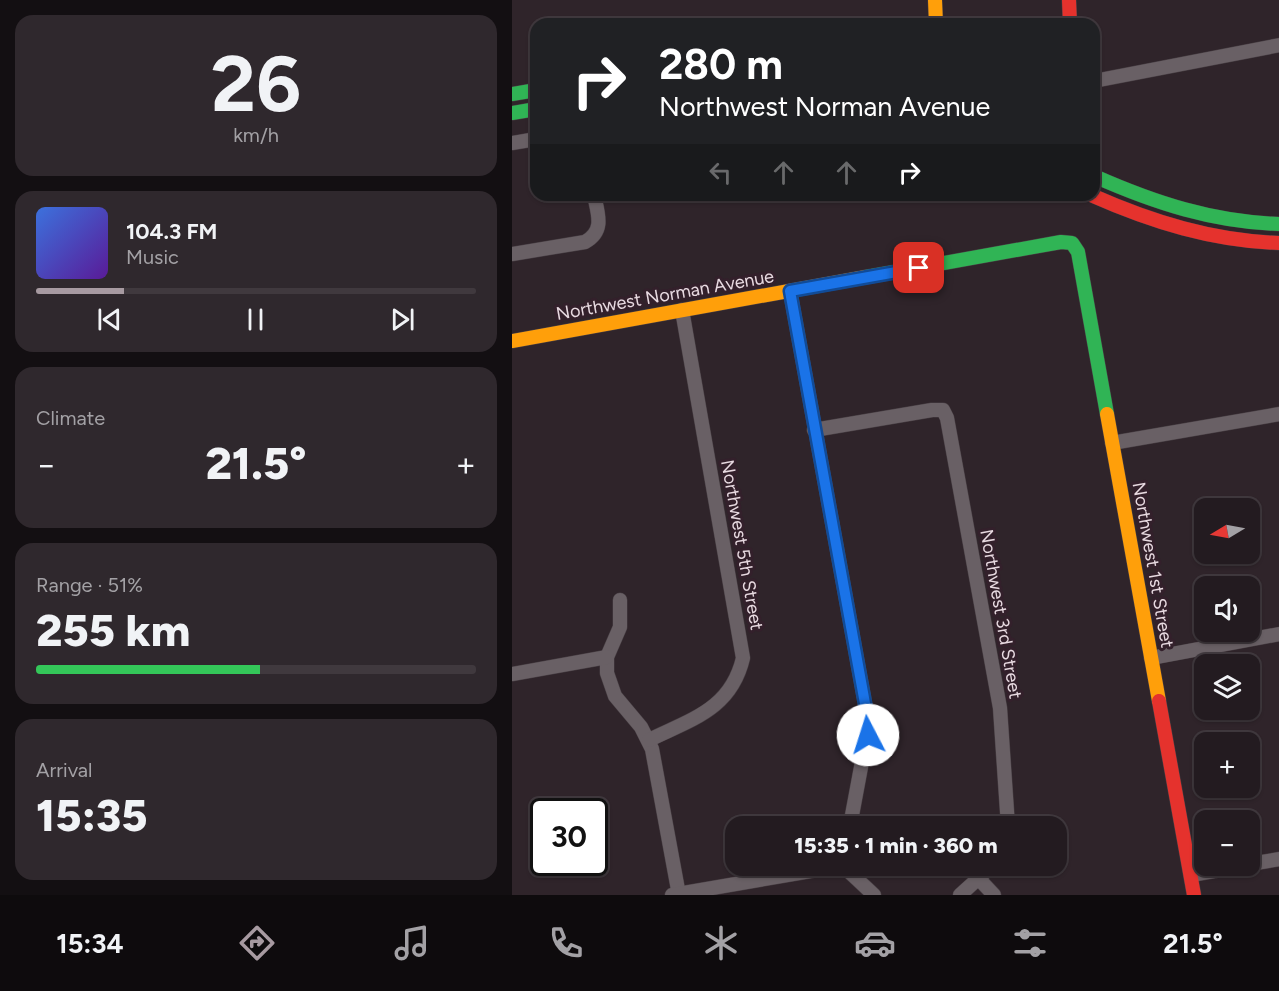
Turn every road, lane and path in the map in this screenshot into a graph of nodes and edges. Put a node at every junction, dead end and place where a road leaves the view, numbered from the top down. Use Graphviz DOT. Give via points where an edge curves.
graph roads {
  1 [pos="935,0"];
  2 [pos="1069,0"];
  3 [pos="936,18"];
  4 [pos="1070,18"];
  5 [pos="1280,45"];
  6 [pos="1100,80"];
  7 [pos="530,91"];
  8 [pos="512,94"];
  9 [pos="530,110"];
  10 [pos="512,113"];
  11 [pos="530,140"];
  12 [pos="512,143"];
  13 [pos="1100,178"];
  14 [pos="1100,199"];
  15 [pos="595,201"];
  16 [pos="1280,224"];
  17 [pos="1072,243"];
  18 [pos="1280,243"];
  19 [pos="512,254"];
  20 [pos="790,291"];
  21 [pos="682,310"];
  22 [pos="512,341"];
  23 [pos="1280,414"];
  24 [pos="815,430"];
  25 [pos="1112,443"];
  26 [pos="620,600"];
  27 [pos="1280,634"];
  28 [pos="608,657"];
  29 [pos="1151,658"];
  30 [pos="512,674"];
  31 [pos="649,740"];
  32 [pos="852,816"];
  33 [pos="1007,816"];
  34 [pos="1280,859"];
  35 [pos="1260,862"];
  36 [pos="1194,874"];
  37 [pos="1191,875"];
  38 [pos="784,876"];
  39 [pos="852,876"];
  40 [pos="980,876"];
  41 [pos="978,878"];
  42 [pos="677,895"];
  43 [pos="874,895"];
  44 [pos="960,895"];
  45 [pos="994,895"];
  46 [pos="1194,895"];
  1 -- 3 [label="street"];
  2 -- 4 [label="street"];
  5 -- 6 [label="street"];
  7 -- 8 [label="street"];
  9 -- 10 [label="street"];
  11 -- 12 [label="street"];
  13 -- 16 [label="street" via="1179,211 1231,221"];
  14 -- 18 [label="street" via="1176,229 1228,240"];
  15 -- 19 [label="street" via="600,225 595,236 585,242"];
  17 -- 20 [label="street, Northwest Norman Avenue"];
  17 -- 25 [label="street, Northwest 1st Street" via="1078,252"];
  20 -- 21 [label="street, Northwest Norman Avenue"];
  20 -- 24 [label="street"];
  21 -- 22 [label="street, Northwest Norman Avenue"];
  21 -- 31 [label="street, Northwest 5th Street" via="743,658 736,682 719,703"];
  23 -- 25 [label="street"];
  24 -- 32 [label="street" via="868,720"];
  24 -- 33 [label="street, Northwest 3rd Street" via="943,410 947,418 1000,708"];
  25 -- 29 [label="street, Northwest 1st Street"];
  26 -- 28 [label="street" via="620,627"];
  27 -- 29 [label="street"];
  28 -- 30 [label="street"];
  28 -- 31 [label="street" via="607,673 615,696"];
  29 -- 37 [label="street, Northwest 1st Street"];
  31 -- 42 [label="street"];
  34 -- 35 [label="street"];
  36 -- 37 [label="street"];
  37 -- 46 [label="street, Northwest 1st Street"];
  38 -- 42 [label="street"];
  39 -- 43 [label="street"];
  40 -- 41 [label="street"];
  41 -- 44 [label="street"];
  41 -- 45 [label="street"];
}
